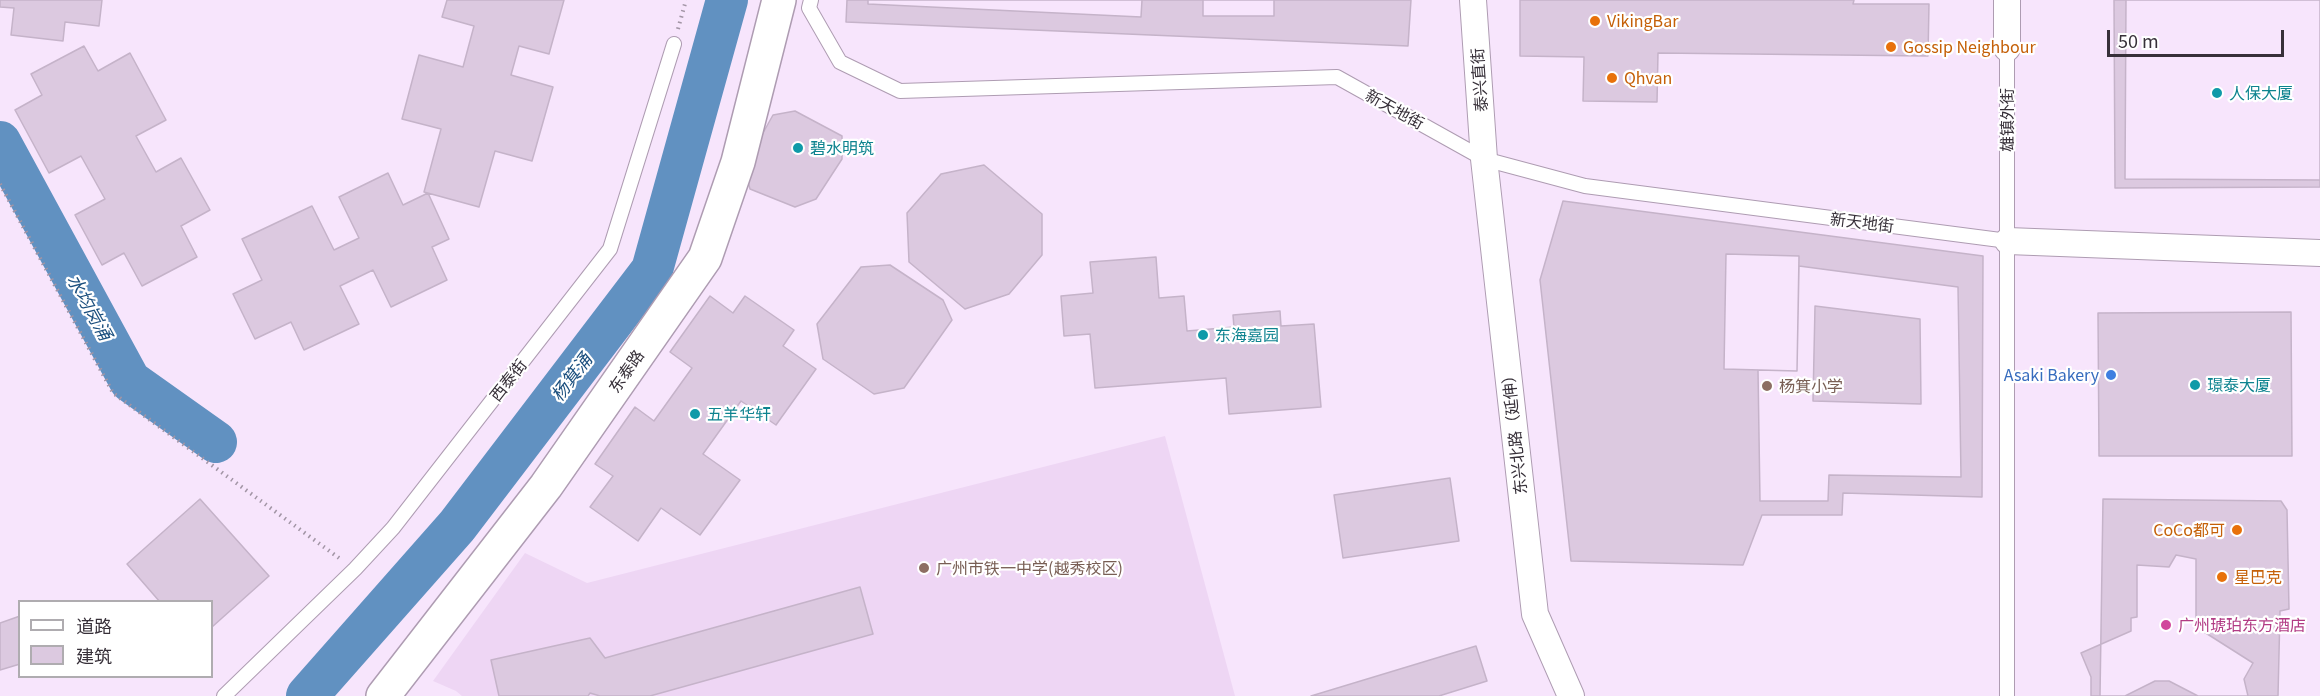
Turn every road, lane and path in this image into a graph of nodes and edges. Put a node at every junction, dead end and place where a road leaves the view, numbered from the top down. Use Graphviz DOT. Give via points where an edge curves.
graph roads {
  1 [pos="686,0"];
  2 [pos="1473,0"];
  3 [pos="2007,0"];
  4 [pos="800,2"];
  5 [pos="674,45"];
  6 [pos="2007,48"];
  7 [pos="1484,159"];
  8 [pos="0,184"];
  9 [pos="2008,241"];
  10 [pos="2320,253"];
  11 [pos="355,569"];
  12 [pos="224,696"];
  13 [pos="383,696"];
  14 [pos="1571,696"];
  15 [pos="2007,696"];
  1 -- 5 [label="path"];
  2 -- 7 [label="street, 泰兴直街"];
  3 -- 6 [label="street, 雄镇外街"];
  4 -- 7 [label="lane, 新天地街" via="840,62 900,91 1337,77"];
  4 -- 13 [label="street, 东泰路" via="705,258 546,486"];
  5 -- 11 [label="lane, 西泰街" via="610,249 393,528"];
  6 -- 9 [label="lane, 雄镇外街"];
  7 -- 9 [label="lane, 新天地街" via="1585,186"];
  7 -- 14 [label="street, 东兴北路（延伸）" via="1535,615"];
  8 -- 11 [label="path" via="114,393"];
  9 -- 10 [label="street"];
  9 -- 15 [label="lane, 雄镇外街"];
  11 -- 12 [label="lane, 西泰街"];
}
